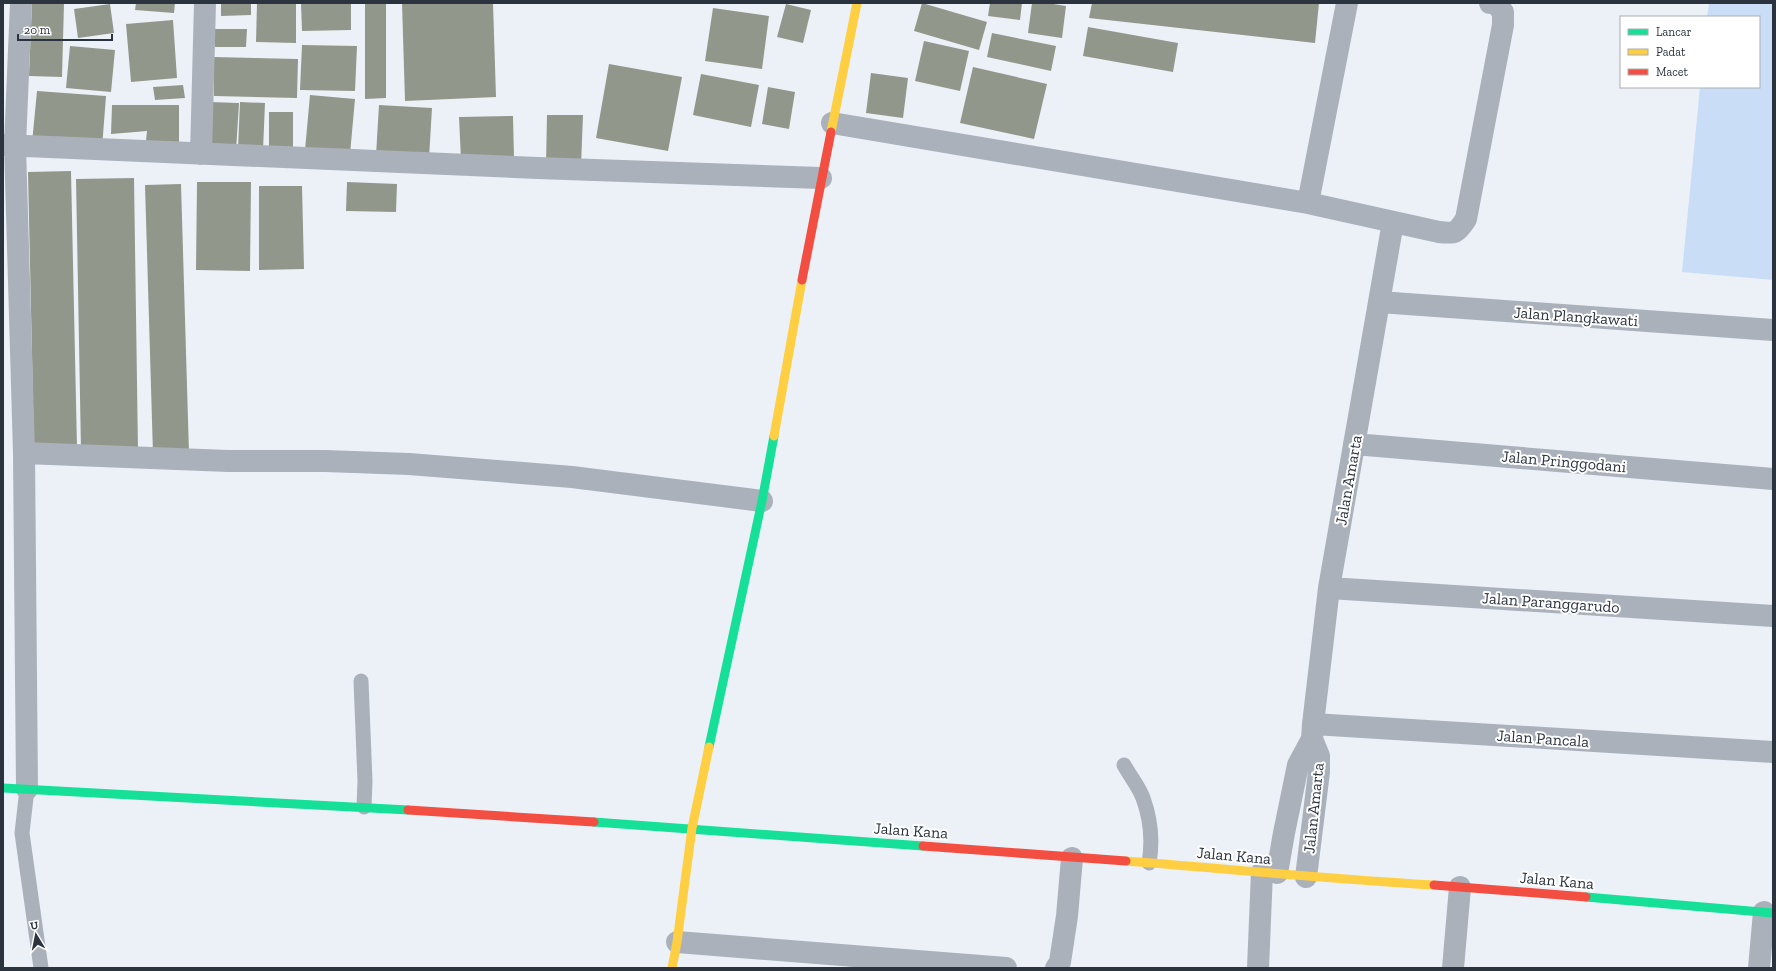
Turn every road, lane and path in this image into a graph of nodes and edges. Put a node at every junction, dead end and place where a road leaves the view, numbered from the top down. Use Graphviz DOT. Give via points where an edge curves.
graph roads {
  1 [pos="21,3"];
  2 [pos="205,3"];
  3 [pos="857,3"];
  4 [pos="1347,3"];
  5 [pos="1490,3"];
  6 [pos="832,123"];
  7 [pos="9,145"];
  8 [pos="201,154"];
  9 [pos="821,178"];
  10 [pos="1308,203"];
  11 [pos="1393,222"];
  12 [pos="1378,302"];
  13 [pos="1773,330"];
  14 [pos="1354,444"];
  15 [pos="24,453"];
  16 [pos="1773,479"];
  17 [pos="762,501"];
  18 [pos="1329,588"];
  19 [pos="1773,616"];
  20 [pos="361,681"];
  21 [pos="1312,732"];
  22 [pos="1773,752"];
  23 [pos="1124,765"];
  24 [pos="3,788"];
  25 [pos="27,789"];
  26 [pos="364,807"];
  27 [pos="692,828"];
  28 [pos="1072,858"];
  29 [pos="1149,863"];
  30 [pos="1270,873"];
  31 [pos="1306,877"];
  32 [pos="1460,887"];
  33 [pos="1769,912"];
  34 [pos="677,942"];
  35 [pos="41,968"];
  36 [pos="672,968"];
  37 [pos="1006,968"];
  38 [pos="1056,968"];
  39 [pos="1258,968"];
  40 [pos="1453,968"];
  41 [pos="1760,968"];
  1 -- 7 [label="street"];
  2 -- 8 [label="street"];
  3 -- 6 [label="street"];
  4 -- 10 [label="street"];
  5 -- 11 [label="street" via="1496,4 1503,12 1504,25 1466,219 1459,230 1452,234"];
  6 -- 9 [label="street"];
  6 -- 10 [label="street"];
  7 -- 8 [label="street"];
  7 -- 15 [label="street"];
  8 -- 9 [label="street"];
  9 -- 17 [label="street"];
  10 -- 11 [label="street"];
  11 -- 12 [label="street, Jalan Amarta"];
  12 -- 13 [label="street, Jalan Plangkawati"];
  12 -- 14 [label="street, Jalan Amarta"];
  14 -- 16 [label="street, Jalan Pringgodani"];
  14 -- 18 [label="street, Jalan Amarta"];
  15 -- 17 [label="street" via="409,464 572,477"];
  15 -- 25 [label="street"];
  17 -- 27 [label="street"];
  18 -- 19 [label="street, Jalan Paranggarudo"];
  18 -- 21 [label="street, Jalan Amarta"];
  20 -- 26 [label="lane"];
  21 -- 22 [label="street, Jalan Pancala"];
  21 -- 30 [label="street, Jalan Amarta" via="1298,765 1284,833"];
  21 -- 31 [label="street, Jalan Amarta" via="1319,756 1319,772"];
  23 -- 29 [label="lane" via="1143,797 1152,844"];
  24 -- 25 [label="street, Jalan Kana"];
  25 -- 26 [label="street, Jalan Kana"];
  25 -- 35 [label="lane" via="22,833"];
  26 -- 27 [label="street, Jalan Kana"];
  27 -- 28 [label="street, Jalan Kana"];
  27 -- 34 [label="street"];
  28 -- 29 [label="street, Jalan Kana"];
  28 -- 38 [label="street" via="1067,916 1060,962"];
  29 -- 30 [label="street, Jalan Kana"];
  30 -- 31 [label="street, Jalan Kana"];
  30 -- 39 [label="street, Jalan Amarta"];
  31 -- 32 [label="street, Jalan Kana"];
  32 -- 33 [label="street, Jalan Kana"];
  32 -- 40 [label="street"];
  33 -- 41 [label="street"];
  34 -- 36 [label="street"];
  34 -- 37 [label="street"];
}
